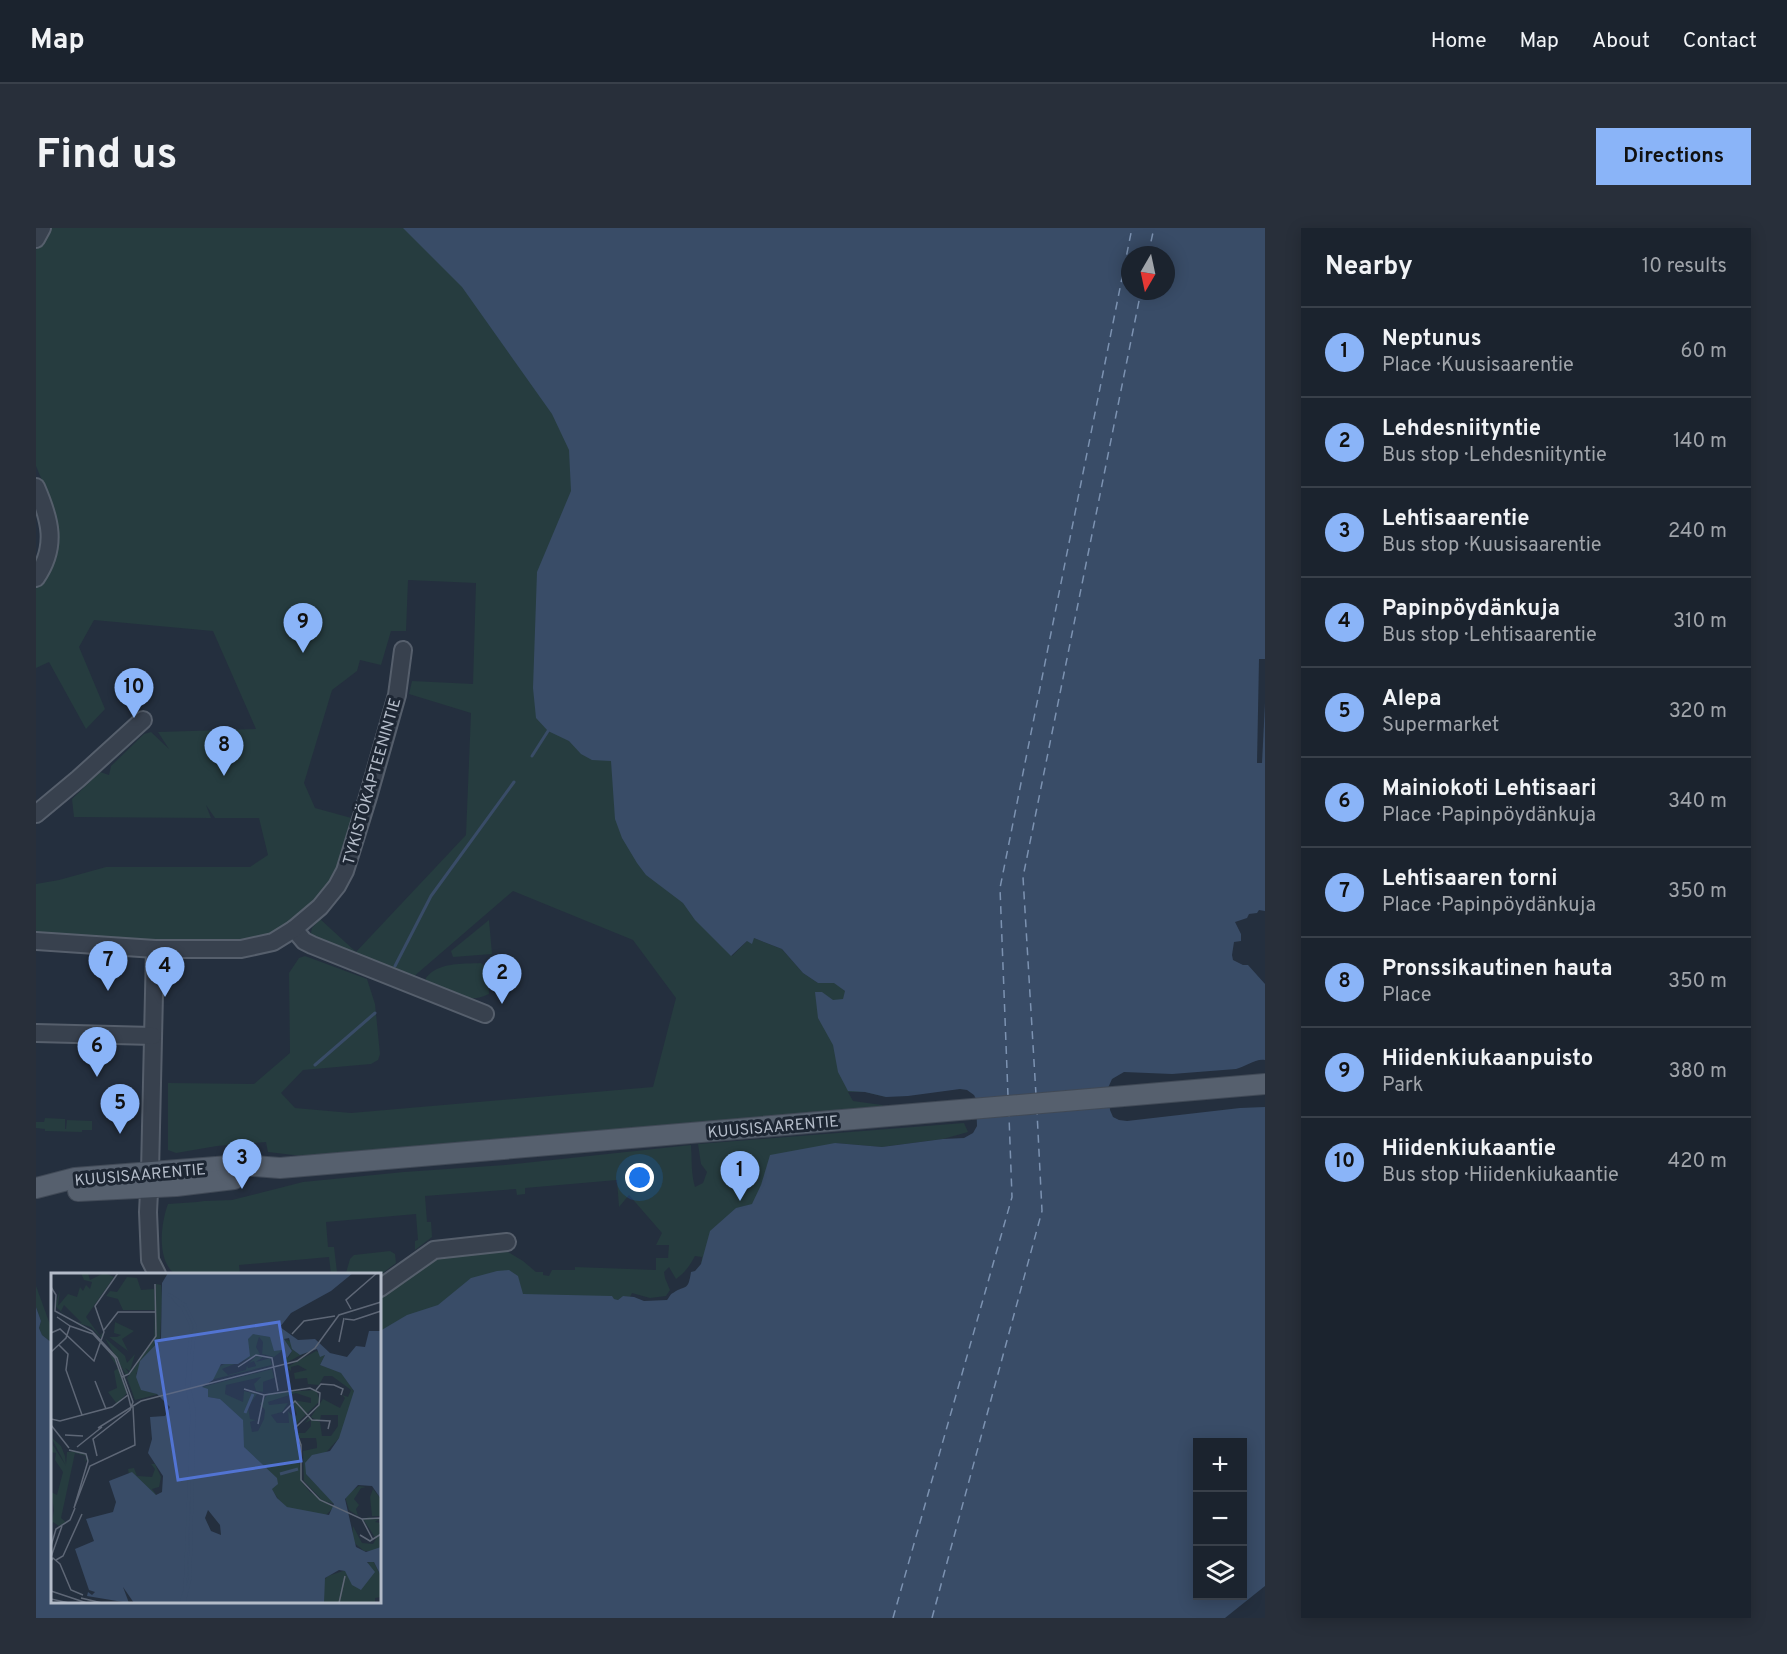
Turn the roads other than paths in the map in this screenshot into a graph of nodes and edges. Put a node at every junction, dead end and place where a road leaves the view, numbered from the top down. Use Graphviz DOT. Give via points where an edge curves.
graph roads {
  1 [pos="42,228"];
  2 [pos="36,239"];
  3 [pos="36,487"];
  4 [pos="36,578"];
  5 [pos="403,650"];
  6 [pos="143,720"];
  7 [pos="36,814"];
  8 [pos="294,929"];
  9 [pos="36,941"];
  10 [pos="155,949"];
  11 [pos="485,1014"];
  12 [pos="36,1033"];
  13 [pos="153,1036"];
  14 [pos="1265,1084"];
  15 [pos="150,1180"];
  16 [pos="36,1189"];
  17 [pos="507,1242"];
  18 [pos="156,1273"];
  19 [pos="381,1287"];
  1 -- 2 [label="street"];
  3 -- 4 [label="street" via="50,525 50,540"];
  5 -- 8 [label="street, TYKISTÖKAPTEENINTIE" via="397,695 345,871 320,907"];
  6 -- 7 [label="street"];
  8 -- 10 [label="street, TYKISTÖKAPTEENINTIE" via="273,942 241,949"];
  8 -- 11 [label="street" via="312,945"];
  9 -- 10 [label="street, TYKISTÖKAPTEENINTIE"];
  10 -- 13 [label="street"];
  12 -- 13 [label="street"];
  13 -- 15 [label="street"];
  14 -- 15 [label="main road, KUUSISAARENTIE" via="280,1168 242,1166"];
  15 -- 16 [label="main road, KUUSISAARENTIE" via="76,1191"];
  15 -- 18 [label="street" via="150,1260"];
  17 -- 19 [label="street" via="434,1250"];
}
